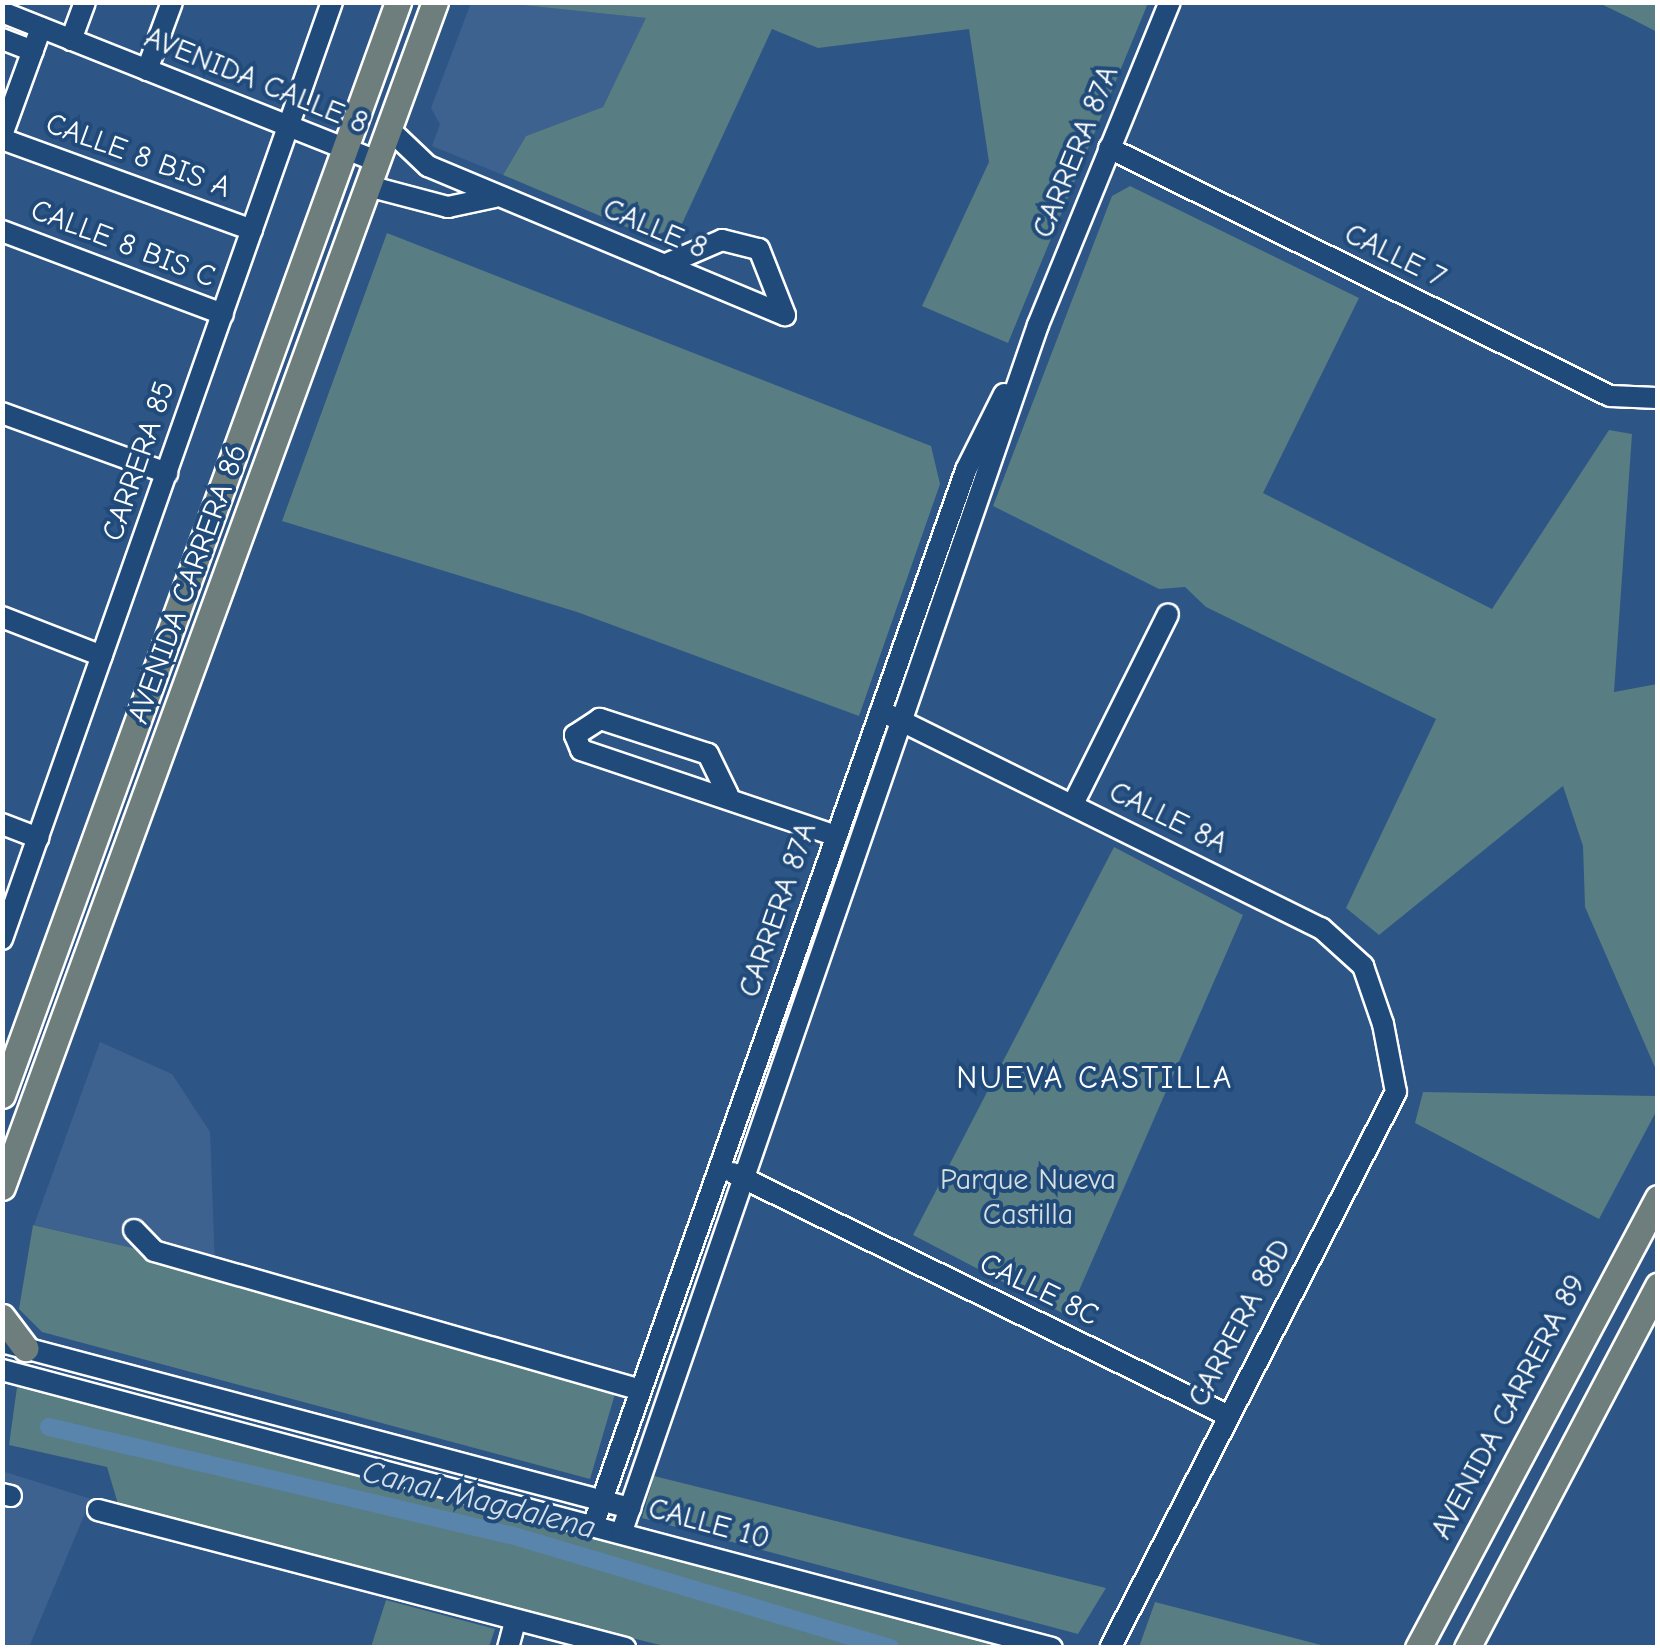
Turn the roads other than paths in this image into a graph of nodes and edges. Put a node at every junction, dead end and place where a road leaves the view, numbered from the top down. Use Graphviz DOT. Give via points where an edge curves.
graph roads {
  1 [pos="85,2"];
  2 [pos="172,2"];
  3 [pos="332,2"];
  4 [pos="398,2"];
  5 [pos="436,2"];
  6 [pos="1170,2"];
  7 [pos="3,7"];
  8 [pos="42,28"];
  9 [pos="2,39"];
  10 [pos="71,40"];
  11 [pos="33,52"];
  12 [pos="147,70"];
  13 [pos="8,105"];
  14 [pos="288,126"];
  15 [pos="389,129"];
  16 [pos="2,137"];
  17 [pos="342,148"];
  18 [pos="1109,148"];
  19 [pos="372,174"];
  20 [pos="502,198"];
  21 [pos="252,230"];
  22 [pos="2,231"];
  23 [pos="664,265"];
  24 [pos="222,314"];
  25 [pos="1038,325"];
  26 [pos="1658,398"];
  27 [pos="2,412"];
  28 [pos="166,473"];
  29 [pos="1168,614"];
  30 [pos="2,617"];
  31 [pos="102,656"];
  32 [pos="880,711"];
  33 [pos="903,720"];
  34 [pos="728,795"];
  35 [pos="1073,804"];
  36 [pos="2,824"];
  37 [pos="837,836"];
  38 [pos="38,838"];
  39 [pos="2,939"];
  40 [pos="1383,1024"];
  41 [pos="2,1095"];
  42 [pos="720,1166"];
  43 [pos="744,1178"];
  44 [pos="2,1188"];
  45 [pos="1658,1198"];
  46 [pos="134,1230"];
  47 [pos="1658,1284"];
  48 [pos="2,1316"];
  49 [pos="14,1345"];
  50 [pos="2,1370"];
  51 [pos="641,1390"];
  52 [pos="1224,1414"];
  53 [pos="602,1500"];
  54 [pos="630,1508"];
  55 [pos="98,1510"];
  56 [pos="594,1523"];
  57 [pos="622,1531"];
  58 [pos="515,1622"];
  59 [pos="508,1648"];
  60 [pos="625,1648"];
  61 [pos="1052,1648"];
  62 [pos="1110,1648"];
  63 [pos="1418,1648"];
  64 [pos="1466,1648"];
  1 -- 10 [label="street"];
  2 -- 12 [label="street"];
  3 -- 14 [label="street, CARRERA 85"];
  4 -- 17 [label="main road, AVENIDA CARRERA 86"];
  5 -- 15 [label="main road, AVENIDA CARRERA 86"];
  6 -- 18 [label="street, CARRERA 87A"];
  7 -- 8 [label="street, AVENIDA CALLE 8"];
  8 -- 10 [label="street, AVENIDA CALLE 8"];
  8 -- 11 [label="street"];
  9 -- 11 [label="street"];
  10 -- 12 [label="street, AVENIDA CALLE 8"];
  11 -- 13 [label="street"];
  12 -- 14 [label="street, AVENIDA CALLE 8"];
  13 -- 16 [label="street"];
  14 -- 17 [label="street, AVENIDA CALLE 8"];
  14 -- 21 [label="street, CARRERA 85"];
  15 -- 19 [label="main road, AVENIDA CARRERA 86"];
  15 -- 20 [label="street, CALLE 8" via="420,161"];
  16 -- 21 [label="street, CALLE 8 BIS A"];
  17 -- 19 [label="street, AVENIDA CALLE 8"];
  17 -- 41 [label="main road, AVENIDA CARRERA 86"];
  18 -- 25 [label="street, CARRERA 87A"];
  18 -- 26 [label="street, CALLE 7" via="1610,396"];
  19 -- 20 [label="street" via="442,206"];
  19 -- 44 [label="main road, AVENIDA CARRERA 86"];
  20 -- 23 [label="street, CALLE 8"];
  21 -- 24 [label="street, CARRERA 85"];
  22 -- 24 [label="street, CALLE 8 BIS C"];
  23 -- 23 [label="street, CALLE 8" via="784,315 760,250 722,240"];
  24 -- 28 [label="street, CARRERA 85"];
  25 -- 32 [label="street, CARRERA 87A" via="966,470"];
  25 -- 33 [label="street, CARRERA 87A"];
  27 -- 28 [label="street"];
  28 -- 31 [label="street, CARRERA 85"];
  29 -- 35 [label="street"];
  30 -- 31 [label="street"];
  31 -- 38 [label="street, CARRERA 85"];
  32 -- 33 [label="street, CALLE 8A"];
  32 -- 37 [label="street, CARRERA 87A"];
  33 -- 35 [label="street, CALLE 8A"];
  33 -- 43 [label="street, CARRERA 87A"];
  34 -- 34 [label="street" via="708,754 600,720 575,735 581,750"];
  34 -- 37 [label="street"];
  35 -- 40 [label="street, CALLE 8A" via="1350,947"];
  36 -- 38 [label="street"];
  37 -- 42 [label="street, CARRERA 87A"];
  38 -- 39 [label="street, CARRERA 85"];
  40 -- 52 [label="street, CARRERA 88D" via="1396,1092"];
  42 -- 43 [label="street, CALLE 8C"];
  42 -- 51 [label="street, CARRERA 87A"];
  43 -- 52 [label="street, CALLE 8C" via="1112,1349"];
  43 -- 54 [label="street, CARRERA 87A"];
  45 -- 63 [label="main road, AVENIDA CARRERA 89"];
  46 -- 51 [label="street" via="154,1250"];
  47 -- 64 [label="main road"];
  48 -- 49 [label="main road"];
  49 -- 53 [label="street, CALLE 10"];
  50 -- 56 [label="street, CALLE 10"];
  51 -- 53 [label="street, CARRERA 87A"];
  52 -- 62 [label="street, CARRERA 88D"];
  53 -- 54 [label="street, CALLE 10"];
  53 -- 56 [label="street, CARRERA 87A"];
  54 -- 57 [label="street, CARRERA 87A"];
  55 -- 58 [label="street"];
  56 -- 57 [label="street, CALLE 10"];
  57 -- 61 [label="street, CALLE 10"];
  58 -- 59 [label="street"];
  58 -- 60 [label="street"];
}
